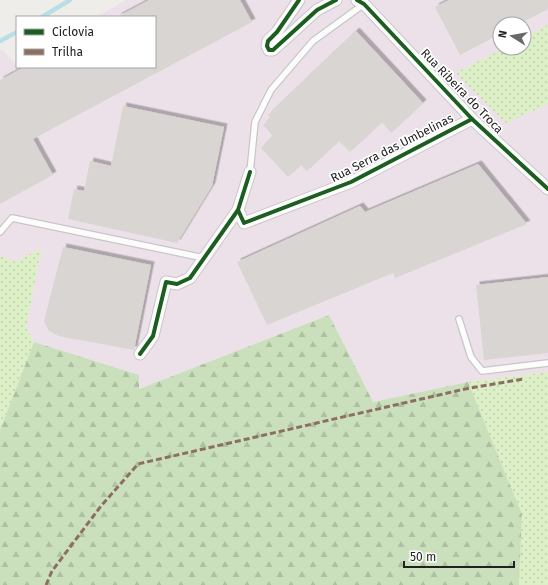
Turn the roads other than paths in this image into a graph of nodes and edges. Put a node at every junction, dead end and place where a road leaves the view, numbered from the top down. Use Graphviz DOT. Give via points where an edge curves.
graph roads {
  1 [pos="299,0"];
  2 [pos="336,0"];
  3 [pos="361,2"];
  4 [pos="472,119"];
  5 [pos="250,172"];
  6 [pos="548,189"];
  7 [pos="238,210"];
  8 [pos="0,232"];
  9 [pos="204,258"];
  10 [pos="459,319"];
  11 [pos="140,354"];
  12 [pos="548,363"];
  1 -- 2 [label="street" via="268,41 269,50 273,50 317,10"];
  3 -- 4 [label="street, Rua Ribeira do Troca"];
  3 -- 5 [label="lane" via="313,41 271,90 255,122"];
  4 -- 6 [label="street, Rua Ribeira do Troca"];
  4 -- 7 [label="street, Rua Serra das Umbelinas" via="351,182 244,223"];
  5 -- 7 [label="street"];
  7 -- 9 [label="street"];
  8 -- 9 [label="lane" via="12,218"];
  9 -- 11 [label="street" via="190,278 177,284 166,282 153,336"];
  10 -- 12 [label="lane" via="471,357 482,371"];
}
